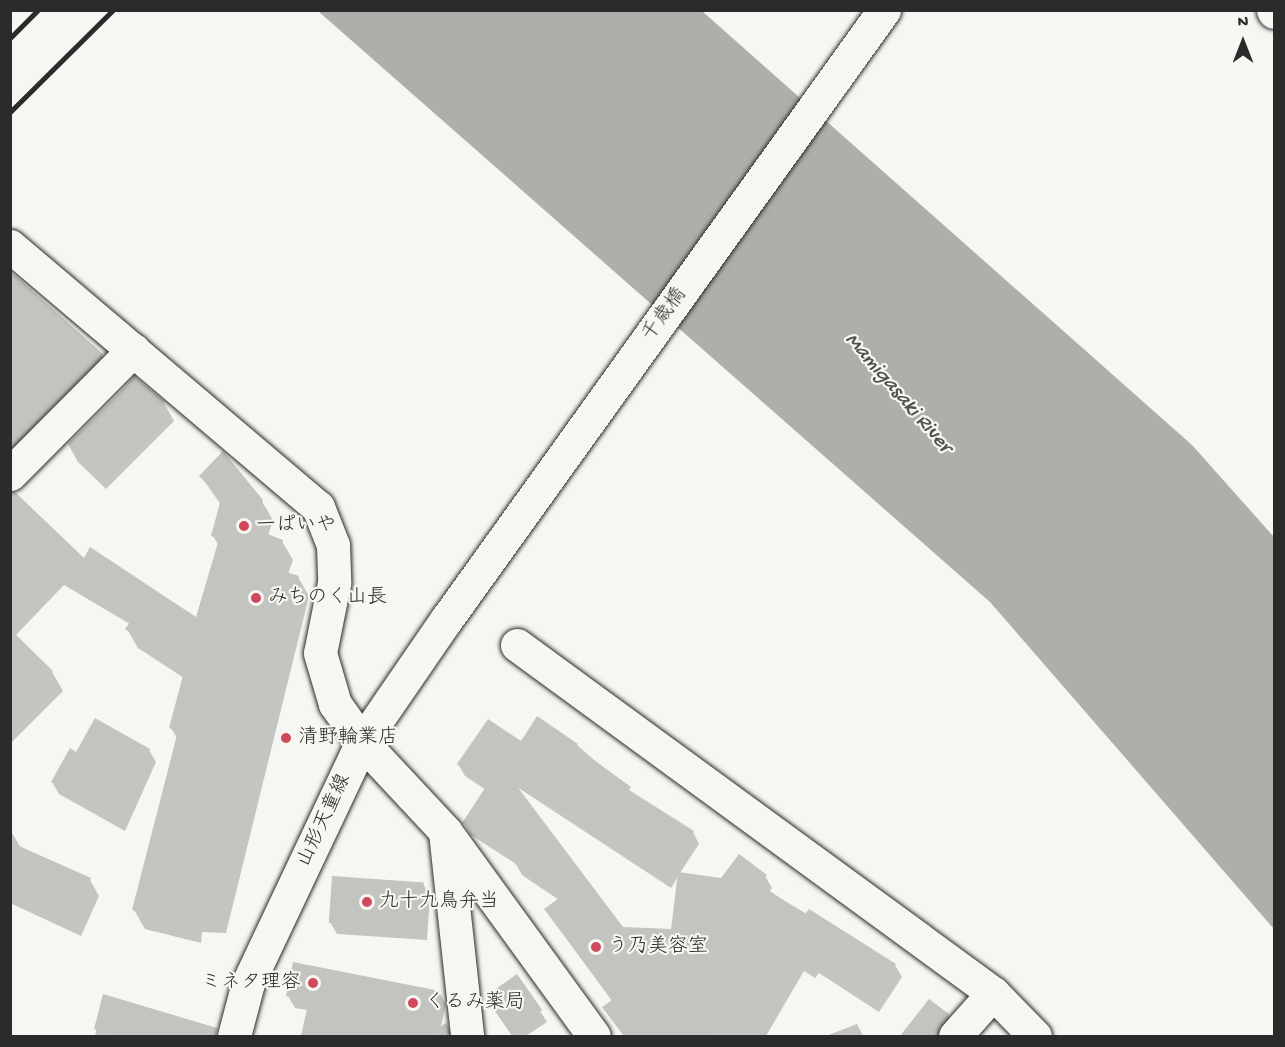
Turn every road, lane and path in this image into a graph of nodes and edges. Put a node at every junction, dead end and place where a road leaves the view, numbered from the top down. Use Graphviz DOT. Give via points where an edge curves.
graph roads {
  1 [pos="884,10"];
  2 [pos="10,246"];
  3 [pos="133,350"];
  4 [pos="10,474"];
  5 [pos="446,620"];
  6 [pos="517,645"];
  7 [pos="362,742"];
  8 [pos="445,831"];
  9 [pos="993,993"];
  10 [pos="234,1036"];
  11 [pos="467,1036"];
  12 [pos="594,1036"];
  13 [pos="955,1036"];
  14 [pos="1035,1036"];
  1 -- 5 [label="street, 千歳橋"];
  2 -- 3 [label="street"];
  3 -- 4 [label="street"];
  3 -- 7 [label="street" via="318,507 333,545 334,583 320,653 335,704"];
  5 -- 7 [label="street, 山形天童線"];
  6 -- 9 [label="street"];
  7 -- 8 [label="street"];
  7 -- 10 [label="street, 山形天童線" via="248,983"];
  8 -- 11 [label="street"];
  8 -- 12 [label="street"];
  9 -- 13 [label="street"];
  9 -- 14 [label="street"];
}
